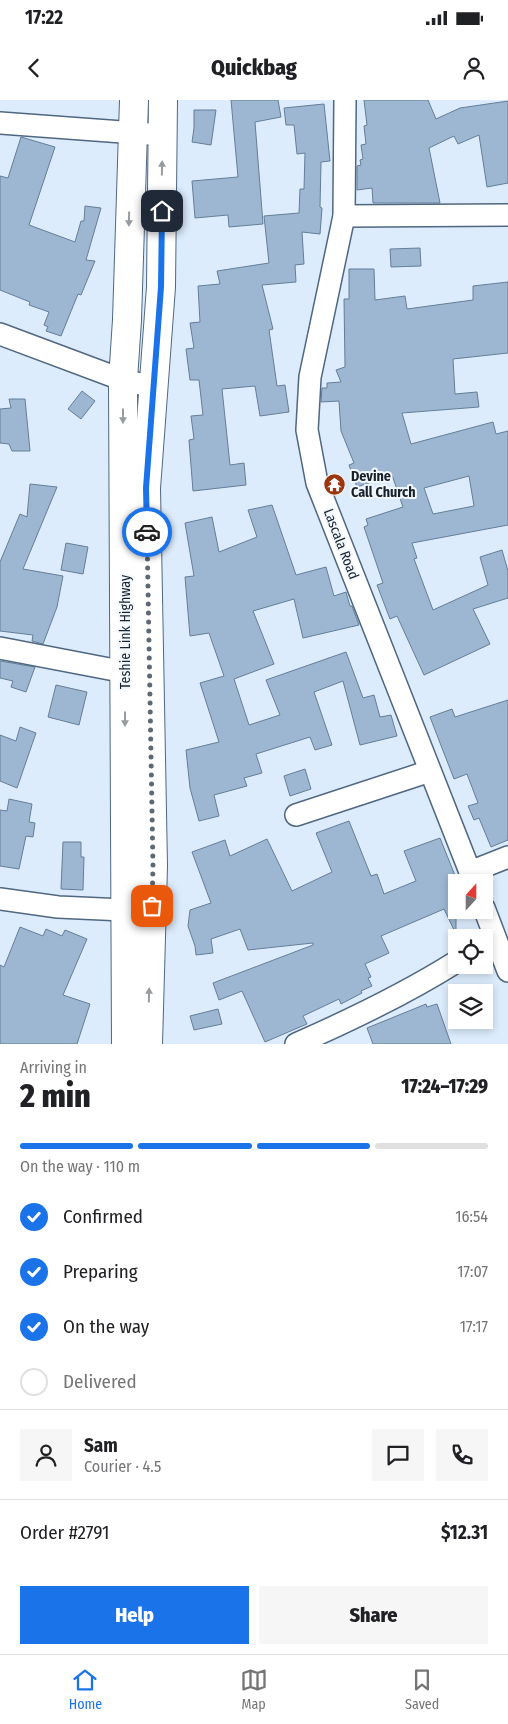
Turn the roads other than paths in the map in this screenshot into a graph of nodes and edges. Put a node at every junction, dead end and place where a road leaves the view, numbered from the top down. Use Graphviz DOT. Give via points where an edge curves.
graph roads {
  1 [pos="134,100"];
  2 [pos="163,100"];
  3 [pos="345,100"];
  4 [pos="0,123"];
  5 [pos="133,133"];
  6 [pos="163,135"];
  7 [pos="508,215"];
  8 [pos="344,216"];
  9 [pos="0,334"];
  10 [pos="123,380"];
  11 [pos="154,387"];
  12 [pos="0,648"];
  13 [pos="125,672"];
  14 [pos="430,771"];
  15 [pos="296,815"];
  16 [pos="508,857"];
  17 [pos="470,874"];
  18 [pos="479,874"];
  19 [pos="0,899"];
  20 [pos="124,910"];
  21 [pos="493,947"];
  22 [pos="448,967"];
  23 [pos="508,971"];
  24 [pos="126,1044"];
  25 [pos="148,1044"];
  26 [pos="296,1044"];
  1 -- 5 [label="main road, Teshie Link Highway"];
  2 -- 6 [label="main road, Teshie Link Highway"];
  3 -- 8 [label="street, Lascala Road"];
  4 -- 5 [label="street"];
  5 -- 6 [label="street"];
  5 -- 10 [label="main road, Teshie Link Highway, one-way"];
  11 -- 6 [label="main road, Teshie Link Highway, one-way" via="161,287"];
  7 -- 8 [label="street"];
  8 -- 14 [label="street, Lascala Road" via="310,377 307,430 317,484"];
  9 -- 10 [label="street"];
  10 -- 11 [label="street"];
  10 -- 13 [label="main road, Teshie Link Highway, one-way"];
  25 -- 11 [label="main road, Teshie Link Highway, one-way" via="153,866 146,488"];
  12 -- 13 [label="street"];
  13 -- 20 [label="main road, Teshie Link Highway, one-way"];
  14 -- 15 [label="street"];
  14 -- 17 [label="street, Lascala Road"];
  16 -- 18 [label="street"];
  19 -- 20 [label="street"];
  20 -- 24 [label="main road, Teshie Link Highway"];
  21 -- 23 [label="street"];
  22 -- 26 [label="street" via="419,985"];
}
